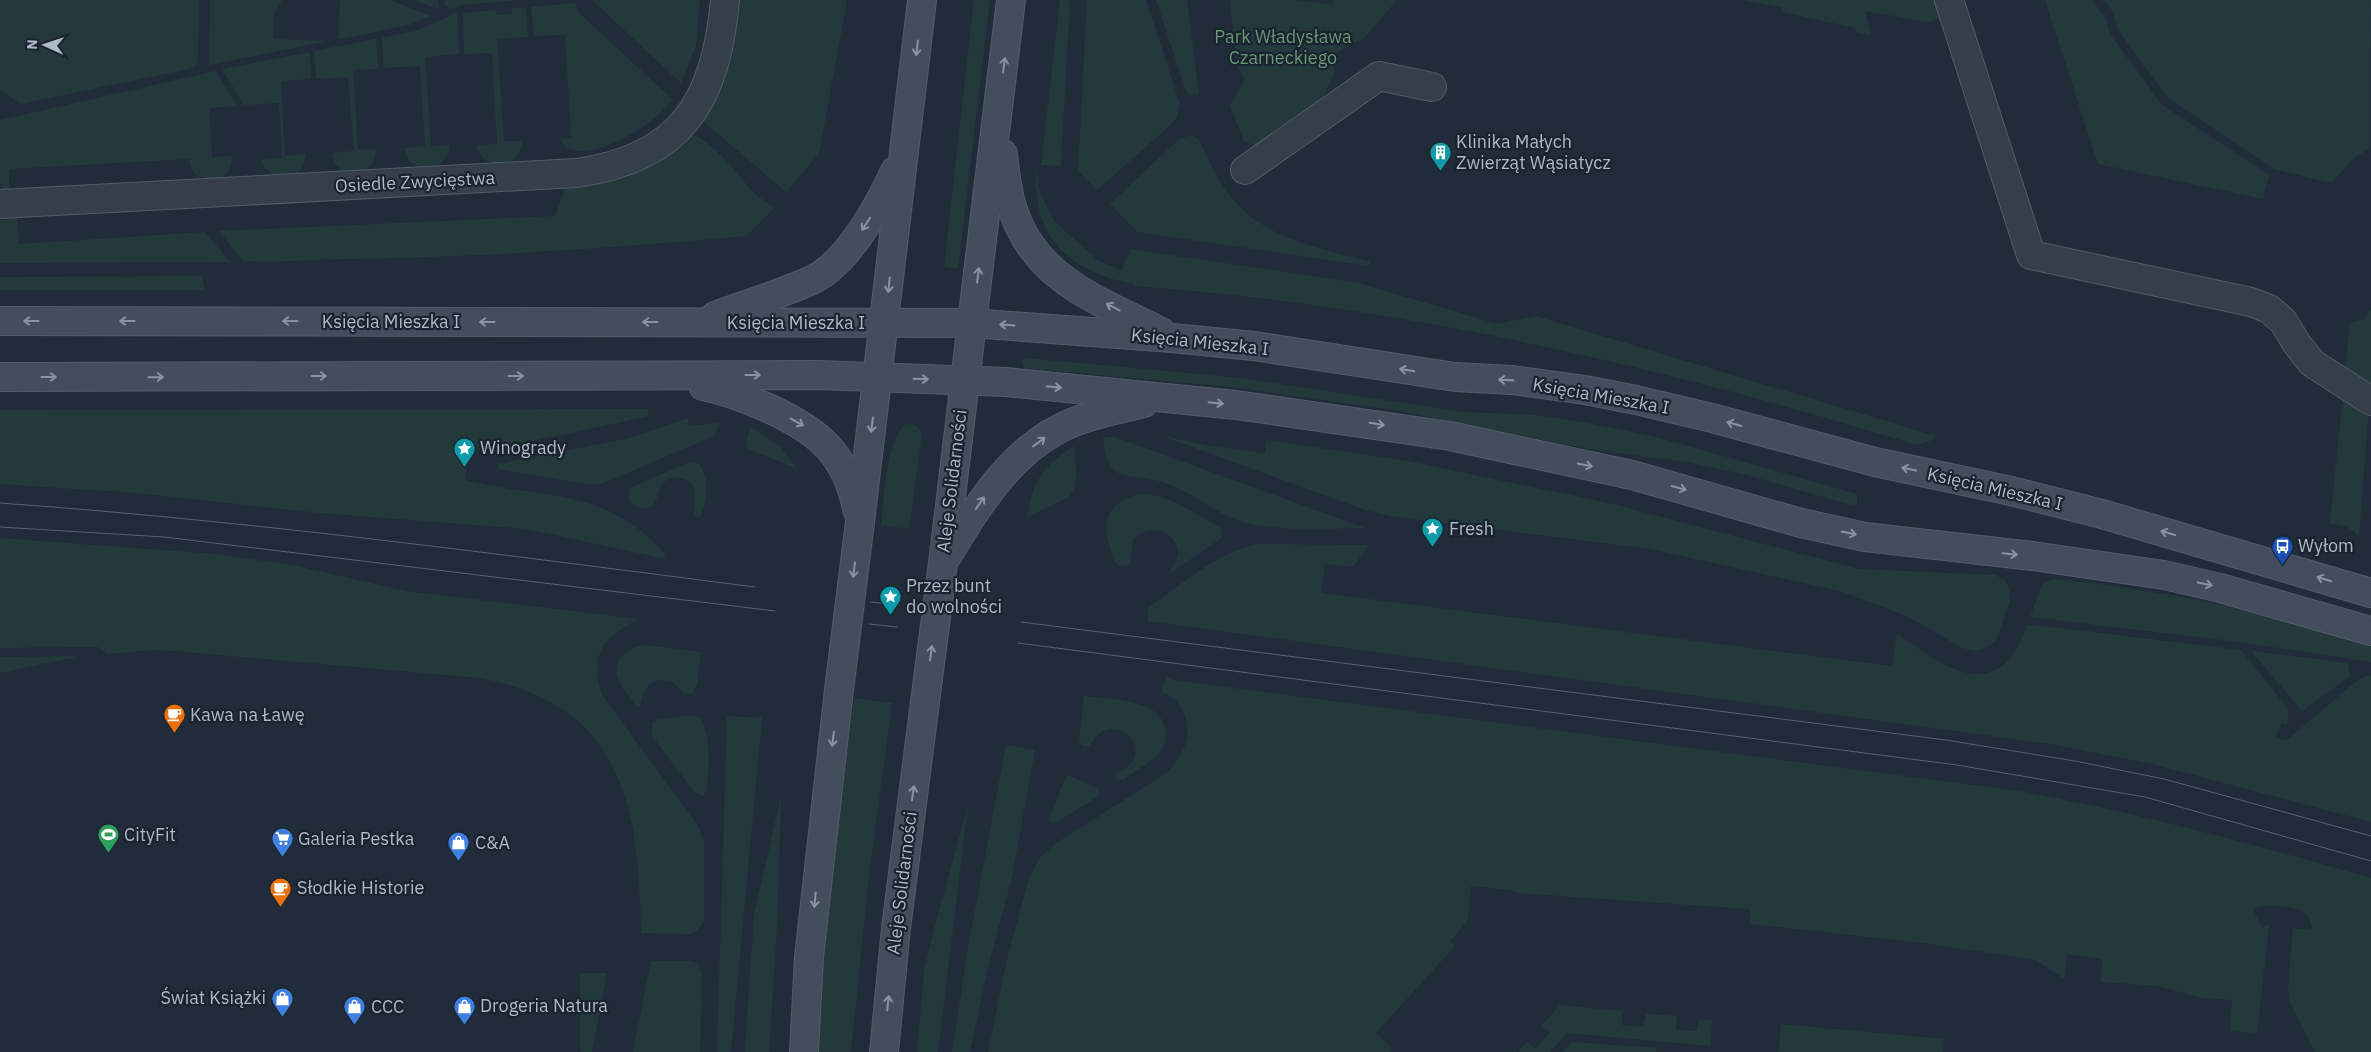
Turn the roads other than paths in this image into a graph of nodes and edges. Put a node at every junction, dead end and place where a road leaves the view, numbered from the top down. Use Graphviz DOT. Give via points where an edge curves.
graph roads {
  1 [pos="725,0"];
  2 [pos="922,0"];
  3 [pos="1011,0"];
  4 [pos="1948,0"];
  5 [pos="1432,87"];
  6 [pos="998,113"];
  7 [pos="904,150"];
  8 [pos="1245,170"];
  9 [pos="0,204"];
  10 [pos="0,321"];
  11 [pos="699,322"];
  12 [pos="885,323"];
  13 [pos="972,323"];
  14 [pos="1172,338"];
  15 [pos="652,376"];
  16 [pos="0,377"];
  17 [pos="878,377"];
  18 [pos="964,380"];
  19 [pos="1168,398"];
  20 [pos="2371,401"];
  21 [pos="860,522"];
  22 [pos="953,534"];
  23 [pos="2371,593"];
  24 [pos="2371,630"];
  25 [pos="804,1052"];
  26 [pos="884,1052"];
  1 -- 9 [label="street, Osiedle Zwycięstwa" via="716,62 706,89 690,116 656,147 624,164 577,173"];
  2 -- 7 [label="street, one-way"];
  6 -- 3 [label="street, Aleje Solidarności, one-way"];
  4 -- 20 [label="street" via="2031,255 2251,302 2269,309 2283,321 2312,362"];
  5 -- 8 [label="street" via="1378,76"];
  13 -- 6 [label="street, Aleje Solidarności, one-way"];
  14 -- 6 [label="street, one-way" via="1069,284 1042,263 1019,228 1007,191"];
  7 -- 11 [label="street, one-way" via="881,202 842,256 814,279"];
  7 -- 12 [label="street, one-way"];
  11 -- 10 [label="street, Księcia Mieszka I, one-way"];
  11 -- 12 [label="street, Księcia Mieszka I"];
  12 -- 13 [label="street, Księcia Mieszka I"];
  12 -- 17 [label="street"];
  14 -- 13 [label="street, Księcia Mieszka I, one-way"];
  13 -- 18 [label="street, Aleje Solidarności"];
  23 -- 14 [label="street, Księcia Mieszka I, one-way" via="2102,514 1875,462 1636,400 1565,387 1455,377 1254,346"];
  16 -- 15 [label="street, one-way"];
  15 -- 17 [label="street, one-way"];
  15 -- 21 [label="street, one-way" via="732,392 799,422 821,438 842,465 853,489"];
  17 -- 18 [label="street, one-way"];
  17 -- 21 [label="street, one-way"];
  18 -- 19 [label="street, one-way"];
  18 -- 22 [label="street, Aleje Solidarności"];
  22 -- 19 [label="street, one-way" via="1002,473 1049,435 1073,422"];
  19 -- 24 [label="street, one-way" via="1334,417 1450,436 1632,475 1801,523 1865,536 2164,576 2220,588"];
  21 -- 25 [label="street, one-way, bridge" via="809,957"];
  26 -- 22 [label="street, Aleje Solidarności, one-way, bridge" via="896,928 943,563"];
}
